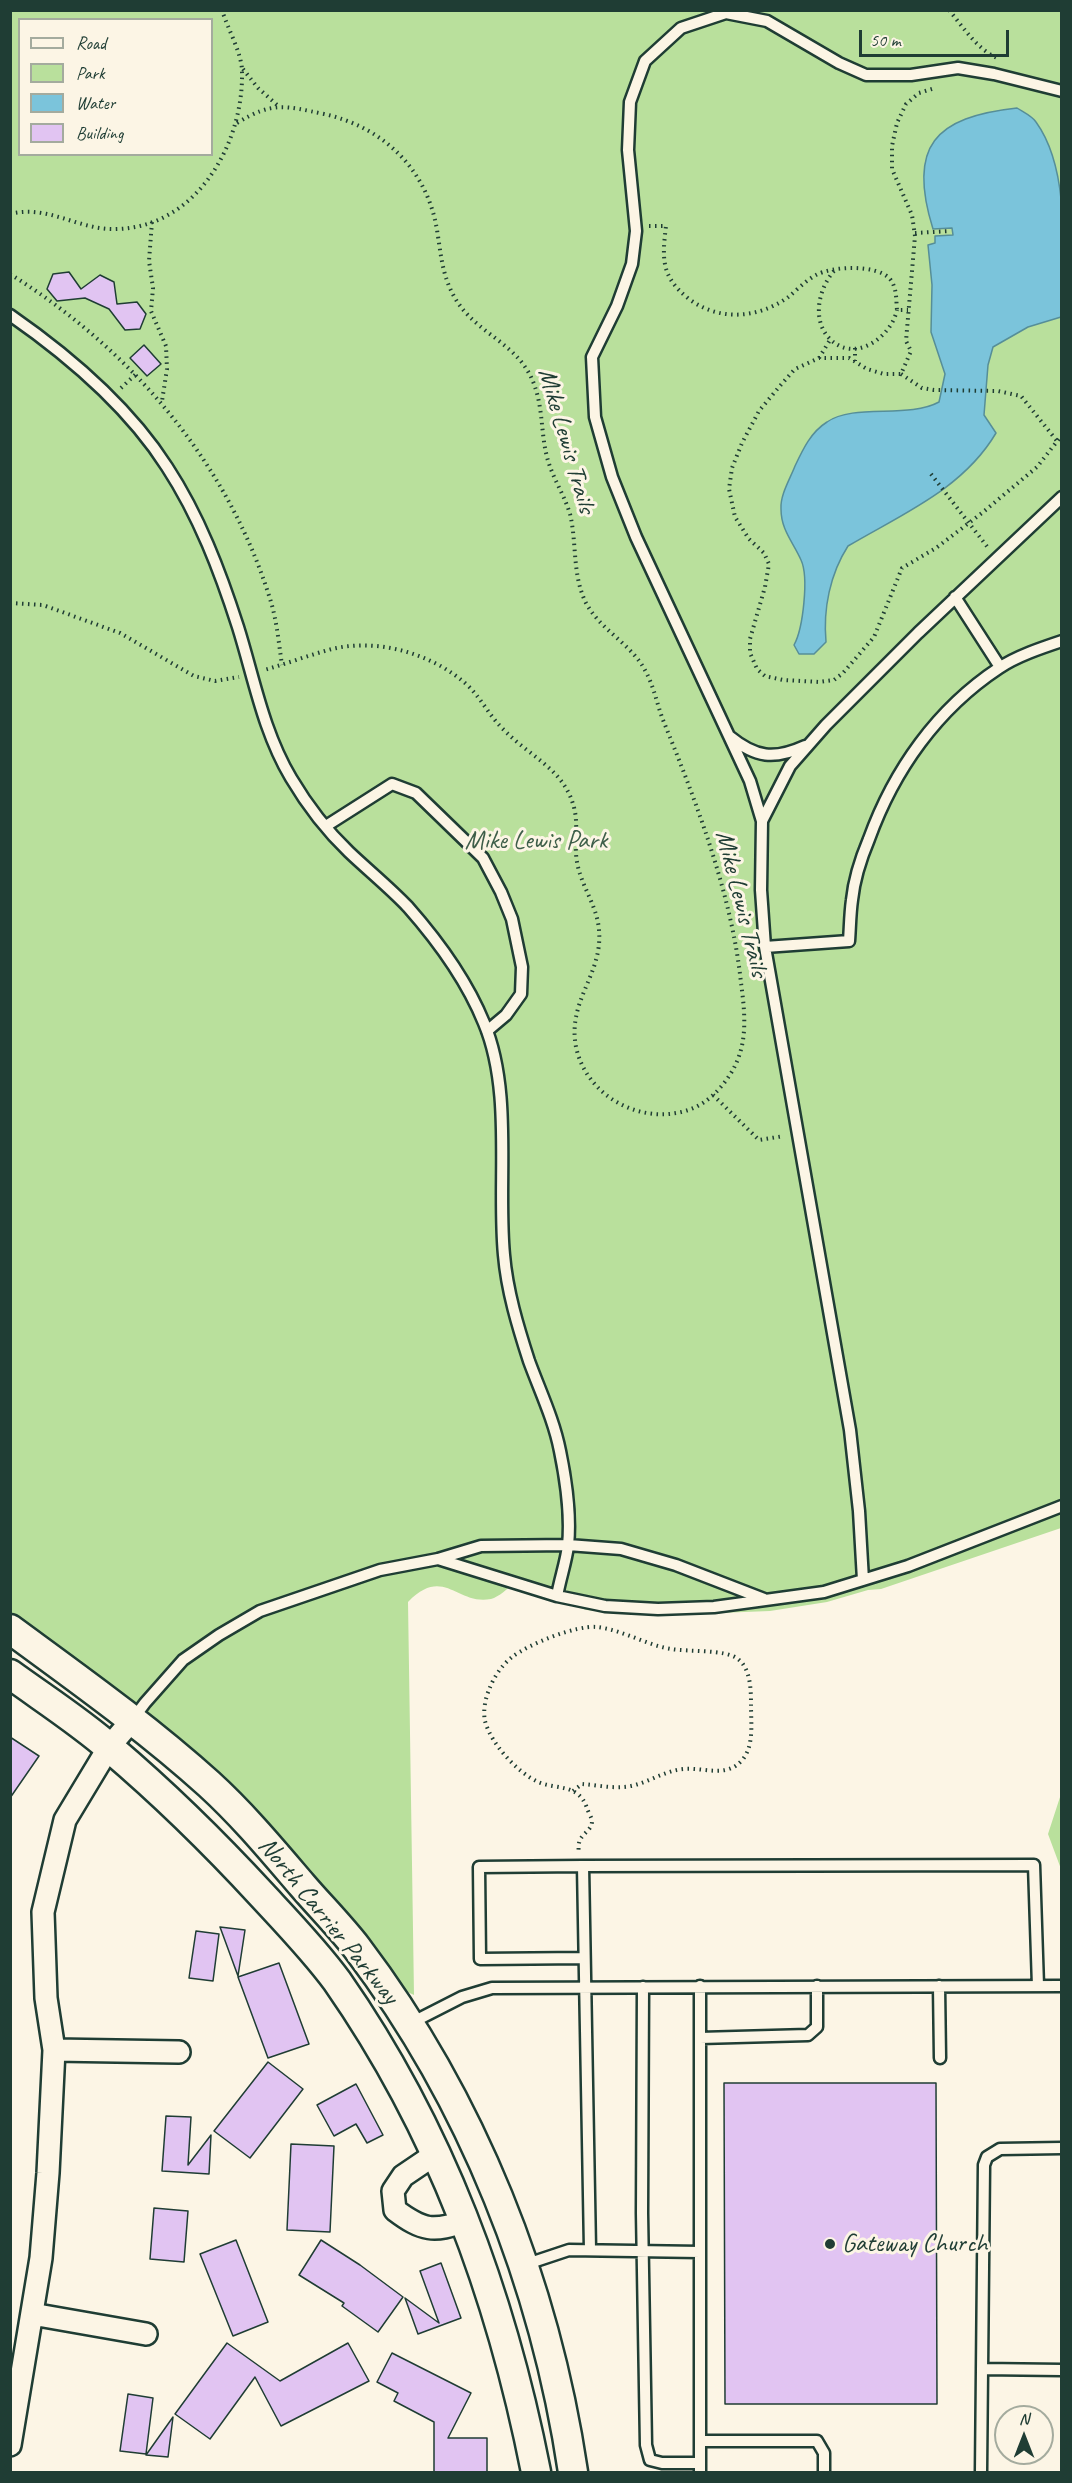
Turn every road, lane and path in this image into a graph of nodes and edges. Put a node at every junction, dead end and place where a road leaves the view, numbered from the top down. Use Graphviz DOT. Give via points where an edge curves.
graph roads {
  1 [pos="222,10"];
  2 [pos="949,10"];
  3 [pos="998,58"];
  4 [pos="242,68"];
  5 [pos="935,88"];
  6 [pos="1062,91"];
  7 [pos="278,105"];
  8 [pos="237,123"];
  9 [pos="10,214"];
  10 [pos="152,222"];
  11 [pos="636,226"];
  12 [pos="950,231"];
  13 [pos="915,233"];
  14 [pos="835,270"];
  15 [pos="897,310"];
  16 [pos="908,310"];
  17 [pos="10,315"];
  18 [pos="830,340"];
  19 [pos="855,348"];
  20 [pos="819,358"];
  21 [pos="855,362"];
  22 [pos="901,374"];
  23 [pos="161,402"];
  24 [pos="1062,435"];
  25 [pos="1057,441"];
  26 [pos="931,474"];
  27 [pos="1062,497"];
  28 [pos="968,523"];
  29 [pos="997,558"];
  30 [pos="955,597"];
  31 [pos="10,603"];
  32 [pos="1062,640"];
  33 [pos="1000,667"];
  34 [pos="250,674"];
  35 [pos="727,733"];
  36 [pos="808,745"];
  37 [pos="762,821"];
  38 [pos="326,826"];
  39 [pos="765,947"];
  40 [pos="487,1031"];
  41 [pos="713,1095"];
  42 [pos="798,1133"];
  43 [pos="1062,1506"];
  44 [pos="568,1545"];
  45 [pos="438,1559"];
  46 [pos="863,1580"];
  47 [pos="556,1596"];
  48 [pos="764,1599"];
  49 [pos="10,1629"];
  50 [pos="10,1674"];
  51 [pos="133,1719"];
  52 [pos="109,1747"];
  53 [pos="573,1791"];
  54 [pos="580,1866"];
  55 [pos="584,1958"];
  56 [pos="700,1986"];
  57 [pos="817,1986"];
  58 [pos="939,1986"];
  59 [pos="1038,1986"];
  60 [pos="1062,1986"];
  61 [pos="584,1987"];
  62 [pos="643,1987"];
  63 [pos="408,2024"];
  64 [pos="700,2038"];
  65 [pos="375,2041"];
  66 [pos="54,2050"];
  67 [pos="179,2052"];
  68 [pos="940,2058"];
  69 [pos="1062,2148"];
  70 [pos="437,2153"];
  71 [pos="466,2222"];
  72 [pos="590,2249"];
  73 [pos="644,2251"];
  74 [pos="700,2252"];
  75 [pos="524,2265"];
  76 [pos="32,2314"];
  77 [pos="146,2334"];
  78 [pos="17,2365"];
  79 [pos="982,2368"];
  80 [pos="1062,2370"];
  81 [pos="700,2441"];
  82 [pos="10,2445"];
  83 [pos="700,2468"];
  84 [pos="536,2472"];
  85 [pos="573,2472"];
  86 [pos="824,2472"];
  87 [pos="981,2472"];
  1 -- 4 [label="path"];
  2 -- 3 [label="path" via="977,44"];
  4 -- 7 [label="path"];
  4 -- 8 [label="path"];
  5 -- 13 [label="path" via="919,93 906,104 892,146 892,169 912,215"];
  6 -- 11 [label="lane" via="958,68 912,75 866,75 767,21 726,14 681,28 645,61 630,102 628,150"];
  7 -- 8 [label="path"];
  7 -- 41 [label="path, Mike Lewis Trails" via="354,123 397,150 418,176 430,203 438,253 456,301 473,321 516,353 530,372 541,405 545,451 570,515 577,577 586,603 600,623 644,666 726,901 740,973 744,1030 740,1055"];
  8 -- 10 [label="path" via="216,170 202,187"];
  9 -- 10 [label="path" via="46,212 92,228 140,227"];
  10 -- 23 [label="path" via="151,310 166,346 167,369"];
  11 -- 14 [label="path" via="666,226 663,259 675,287 702,308 716,313 743,315 769,309 816,275"];
  11 -- 35 [label="lane" via="632,264 592,357 595,417 612,477 636,537"];
  12 -- 13 [label="path"];
  13 -- 16 [label="path"];
  14 -- 15 [label="path" via="868,269 888,277 894,286"];
  14 -- 18 [label="path" via="827,279 819,302 821,323"];
  15 -- 16 [label="path"];
  15 -- 19 [label="path" via="883,337"];
  16 -- 22 [label="path" via="906,341 911,351"];
  17 -- 34 [label="lane" via="87,375 134,423 166,465 206,537"];
  18 -- 19 [label="path"];
  18 -- 20 [label="path"];
  19 -- 21 [label="path"];
  20 -- 21 [label="path" via="849,358"];
  20 -- 28 [label="path" via="795,369 759,411 732,468 729,489 735,517 769,564 750,639 750,653 757,669 765,676 783,681 834,680 874,637 902,568"];
  21 -- 22 [label="path" via="884,374"];
  22 -- 25 [label="path" via="922,388 998,391 1021,396"];
  24 -- 25 [label="path"];
  25 -- 28 [label="path" via="1036,467"];
  26 -- 28 [label="path"];
  27 -- 29 [label="lane"];
  28 -- 29 [label="path"];
  29 -- 30 [label="lane"];
  30 -- 33 [label="lane"];
  30 -- 36 [label="lane"];
  31 -- 34 [label="path, Mike Lewis Trails" via="43,605 120,633 194,676 214,681"];
  32 -- 33 [label="lane"];
  33 -- 39 [label="lane" via="929,730 901,769 880,808 863,854 852,898 849,941"];
  34 -- 38 [label="lane" via="274,745 291,778"];
  34 -- 41 [label="path, Mike Lewis Trails" via="336,648 364,646 421,656 464,683 509,736 548,765 569,788 576,816 576,860 594,905 599,930 598,956 574,1020 583,1067 598,1090 644,1113 672,1114 696,1107"];
  35 -- 36 [label="lane" via="747,750 767,754 786,754"];
  35 -- 37 [label="lane" via="750,781"];
  36 -- 37 [label="lane" via="790,766"];
  37 -- 39 [label="lane"];
  38 -- 40 [label="lane" via="406,905 439,945"];
  38 -- 40 [label="lane" via="392,784 416,793 483,858 512,919 522,967 521,994 506,1015"];
  39 -- 42 [label="lane"];
  40 -- 44 [label="lane" via="502,1113 504,1257 513,1308 560,1450"];
  41 -- 42 [label="path" via="759,1140"];
  42 -- 46 [label="lane" via="850,1430"];
  43 -- 46 [label="lane"];
  44 -- 45 [label="lane" via="481,1546"];
  44 -- 47 [label="lane"];
  44 -- 48 [label="lane" via="632,1552"];
  45 -- 47 [label="lane"];
  45 -- 51 [label="lane" via="380,1570 260,1611 183,1660"];
  46 -- 48 [label="lane" via="824,1592"];
  47 -- 48 [label="lane" via="605,1606 658,1609 714,1607"];
  49 -- 51 [label="main road, North Carrier Parkway"];
  50 -- 52 [label="main road, North Carrier Parkway"];
  51 -- 52 [label="street"];
  51 -- 63 [label="main road, North Carrier Parkway" via="247,1820 356,1948"];
  52 -- 65 [label="main road, North Carrier Parkway" via="225,1855 291,1926 336,1980"];
  52 -- 66 [label="street" via="65,1820 43,1912 46,1998"];
  53 -- 53 [label="path" via="530,1777 493,1739 484,1709 498,1672 512,1657 568,1632 596,1627 667,1648 729,1655 745,1668 751,1699 751,1736 743,1759 730,1770 684,1769 633,1786 582,1784"];
  53 -- 54 [label="path" via="585,1804 592,1821 580,1840"];
  54 -- 55 [label="lane"];
  54 -- 55 [label="lane" via="479,1867 480,1959"];
  54 -- 59 [label="lane" via="1034,1864"];
  55 -- 61 [label="lane"];
  56 -- 57 [label="lane"];
  56 -- 62 [label="lane"];
  56 -- 64 [label="lane"];
  57 -- 58 [label="lane"];
  57 -- 64 [label="lane" via="817,2027 808,2035"];
  58 -- 59 [label="lane"];
  58 -- 68 [label="lane"];
  59 -- 60 [label="lane"];
  61 -- 62 [label="lane"];
  61 -- 63 [label="lane" via="492,1988 462,1997"];
  61 -- 72 [label="lane"];
  62 -- 73 [label="lane"];
  63 -- 65 [label="main road"];
  63 -- 75 [label="main road, North Carrier Parkway" via="458,2107"];
  64 -- 74 [label="lane"];
  65 -- 70 [label="main road, North Carrier Parkway"];
  66 -- 67 [label="street"];
  66 -- 76 [label="street" via="41,2258"];
  69 -- 79 [label="lane" via="1000,2149 987,2157 984,2165"];
  70 -- 71 [label="main road, North Carrier Parkway"];
  70 -- 71 [label="street" via="403,2176 393,2191 395,2210 415,2225 442,2229"];
  71 -- 84 [label="main road, North Carrier Parkway" via="501,2329"];
  72 -- 73 [label="lane"];
  72 -- 75 [label="lane" via="569,2250"];
  73 -- 74 [label="lane"];
  73 -- 83 [label="lane" via="646,2445 650,2460"];
  74 -- 81 [label="lane"];
  75 -- 85 [label="main road, North Carrier Parkway" via="552,2359"];
  76 -- 77 [label="street"];
  76 -- 78 [label="street"];
  78 -- 82 [label="street"];
  79 -- 80 [label="lane"];
  79 -- 87 [label="lane"];
  81 -- 83 [label="lane"];
  81 -- 86 [label="lane" via="817,2441 824,2453"];
}
